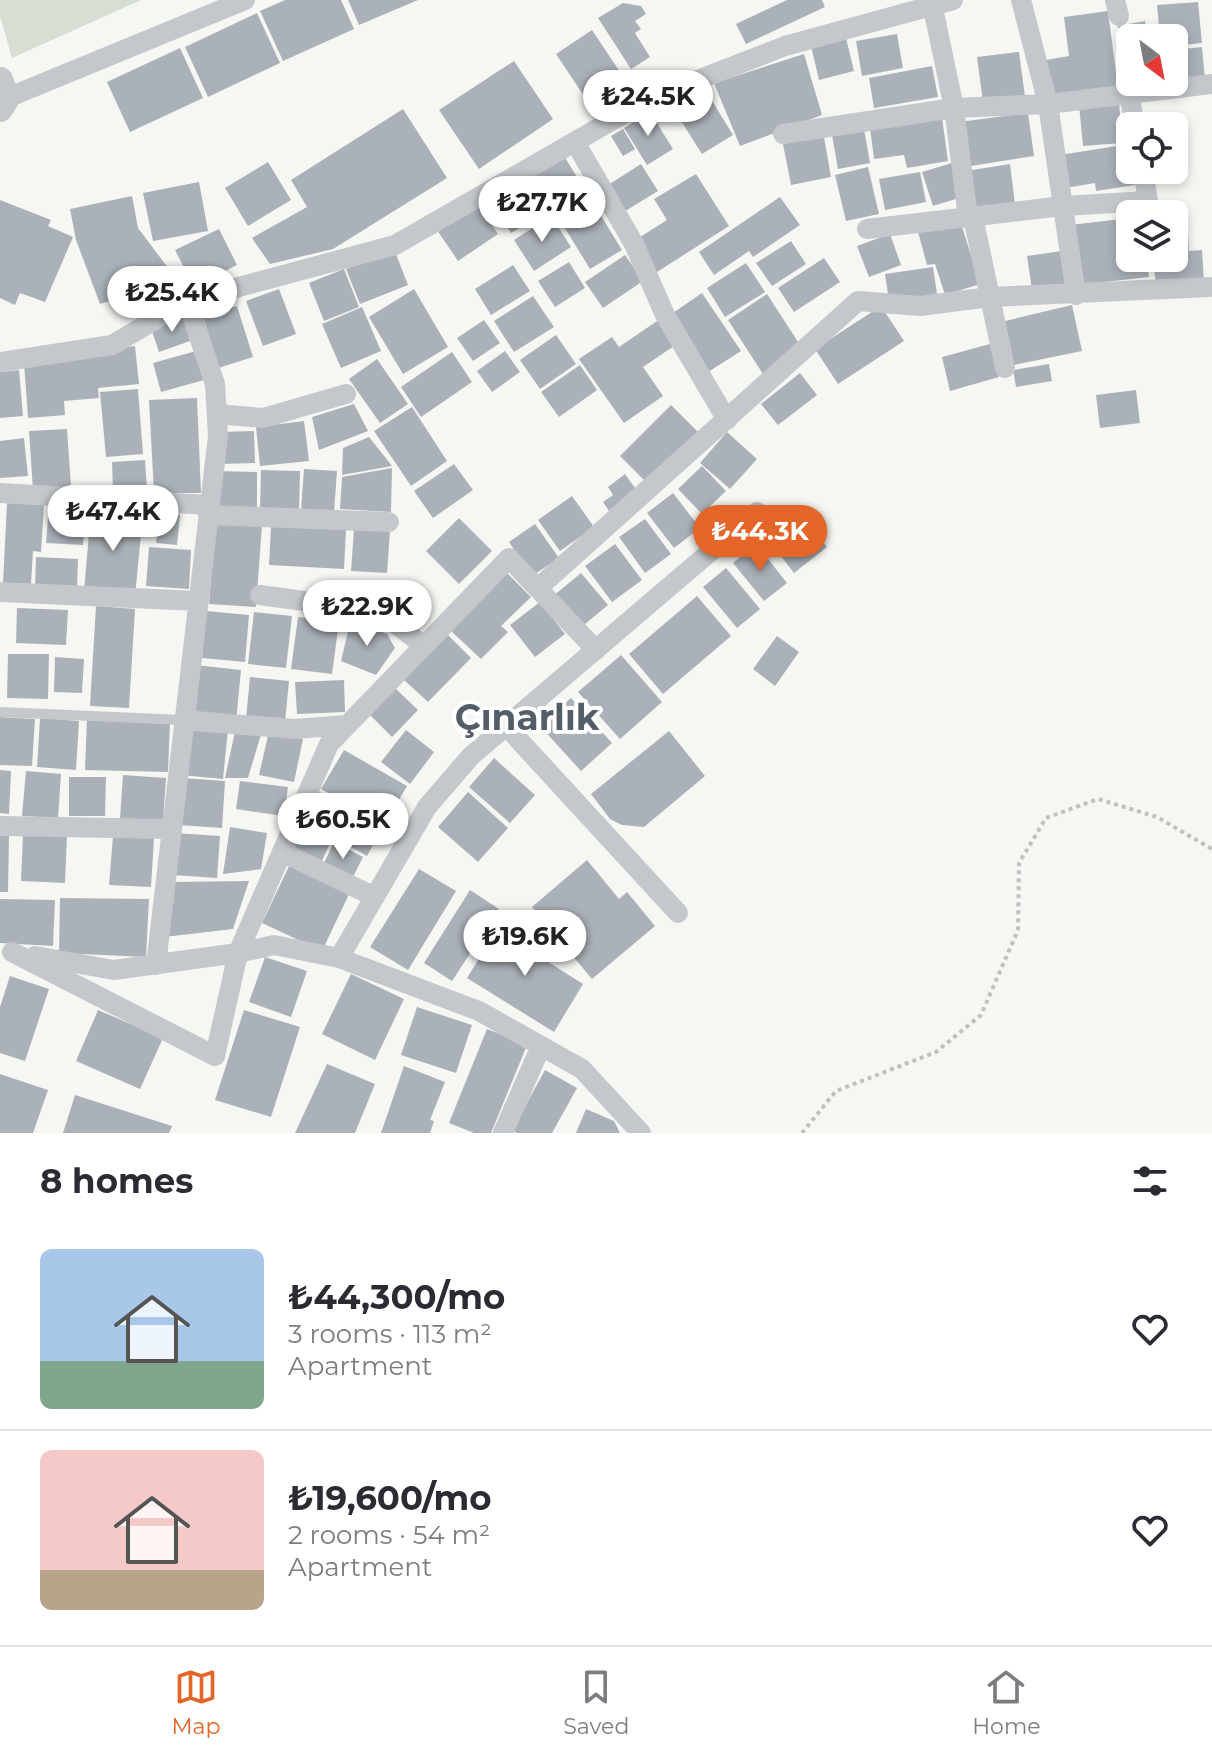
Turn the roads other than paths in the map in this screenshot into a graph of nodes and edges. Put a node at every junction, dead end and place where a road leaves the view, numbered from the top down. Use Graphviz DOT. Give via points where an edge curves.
graph roads {
  1 [pos="245,0"];
  2 [pos="953,0"];
  3 [pos="1021,0"];
  4 [pos="933,8"];
  5 [pos="1212,84"];
  6 [pos="1188,87"];
  7 [pos="2,96"];
  8 [pos="1116,96"];
  9 [pos="1048,104"];
  10 [pos="954,108"];
  11 [pos="783,134"];
  12 [pos="575,142"];
  13 [pos="1145,184"];
  14 [pos="1063,206"];
  15 [pos="970,217"];
  16 [pos="867,229"];
  17 [pos="1210,287"];
  18 [pos="1076,295"];
  19 [pos="990,297"];
  20 [pos="187,301"];
  21 [pos="0,362"];
  22 [pos="1005,368"];
  23 [pos="346,394"];
  24 [pos="217,414"];
  25 [pos="727,420"];
  26 [pos="0,493"];
  27 [pos="209,510"];
  28 [pos="757,512"];
  29 [pos="389,522"];
  30 [pos="538,588"];
  31 [pos="0,592"];
  32 [pos="260,595"];
  33 [pos="198,601"];
  34 [pos="424,646"];
  35 [pos="596,650"];
  36 [pos="0,712"];
  37 [pos="183,720"];
  38 [pos="347,725"];
  39 [pos="506,726"];
  40 [pos="0,826"];
  41 [pos="171,829"];
  42 [pos="282,852"];
  43 [pos="375,897"];
  44 [pos="678,913"];
  45 [pos="6,950"];
  46 [pos="238,953"];
  47 [pos="339,958"];
  48 [pos="156,965"];
  49 [pos="541,1046"];
  50 [pos="503,1133"];
  51 [pos="641,1133"];
  1 -- 7 [label="street"];
  2 -- 4 [label="street"];
  3 -- 9 [label="street"];
  4 -- 10 [label="street"];
  4 -- 12 [label="street" via="785,46 651,98"];
  5 -- 6 [label="street"];
  8 -- 9 [label="street"];
  9 -- 10 [label="street"];
  9 -- 14 [label="street"];
  10 -- 11 [label="street"];
  10 -- 15 [label="street"];
  12 -- 20 [label="street" via="395,245"];
  12 -- 25 [label="street" via="634,244 665,315"];
  13 -- 14 [label="street" via="1148,201"];
  14 -- 15 [label="street"];
  14 -- 18 [label="street"];
  15 -- 16 [label="street"];
  15 -- 19 [label="street"];
  17 -- 18 [label="street"];
  18 -- 19 [label="street"];
  19 -- 22 [label="street"];
  19 -- 25 [label="street" via="920,306 858,301"];
  20 -- 21 [label="street" via="112,345"];
  20 -- 24 [label="street" via="215,384"];
  23 -- 24 [label="street" via="263,418"];
  24 -- 27 [label="street"];
  25 -- 30 [label="street"];
  26 -- 27 [label="street"];
  27 -- 29 [label="street"];
  27 -- 33 [label="street"];
  28 -- 35 [label="street"];
  30 -- 34 [label="street" via="509,558"];
  30 -- 35 [label="street"];
  31 -- 33 [label="street"];
  32 -- 34 [label="street" via="355,608 391,620"];
  33 -- 37 [label="street"];
  34 -- 38 [label="street"];
  35 -- 39 [label="street"];
  36 -- 37 [label="lane"];
  37 -- 38 [label="street" via="294,729"];
  37 -- 41 [label="street"];
  38 -- 42 [label="street" via="329,744"];
  39 -- 43 [label="street" via="471,756 427,807"];
  39 -- 44 [label="street"];
  40 -- 41 [label="street"];
  41 -- 48 [label="street"];
  42 -- 43 [label="street"];
  42 -- 46 [label="street"];
  43 -- 47 [label="street"];
  45 -- 46 [label="street" via="215,1056"];
  45 -- 48 [label="street" via="114,970"];
  46 -- 47 [label="street" via="274,945"];
  46 -- 48 [label="street"];
  47 -- 49 [label="street" via="479,1011"];
  49 -- 50 [label="street"];
  49 -- 51 [label="street" via="582,1069"];
}
